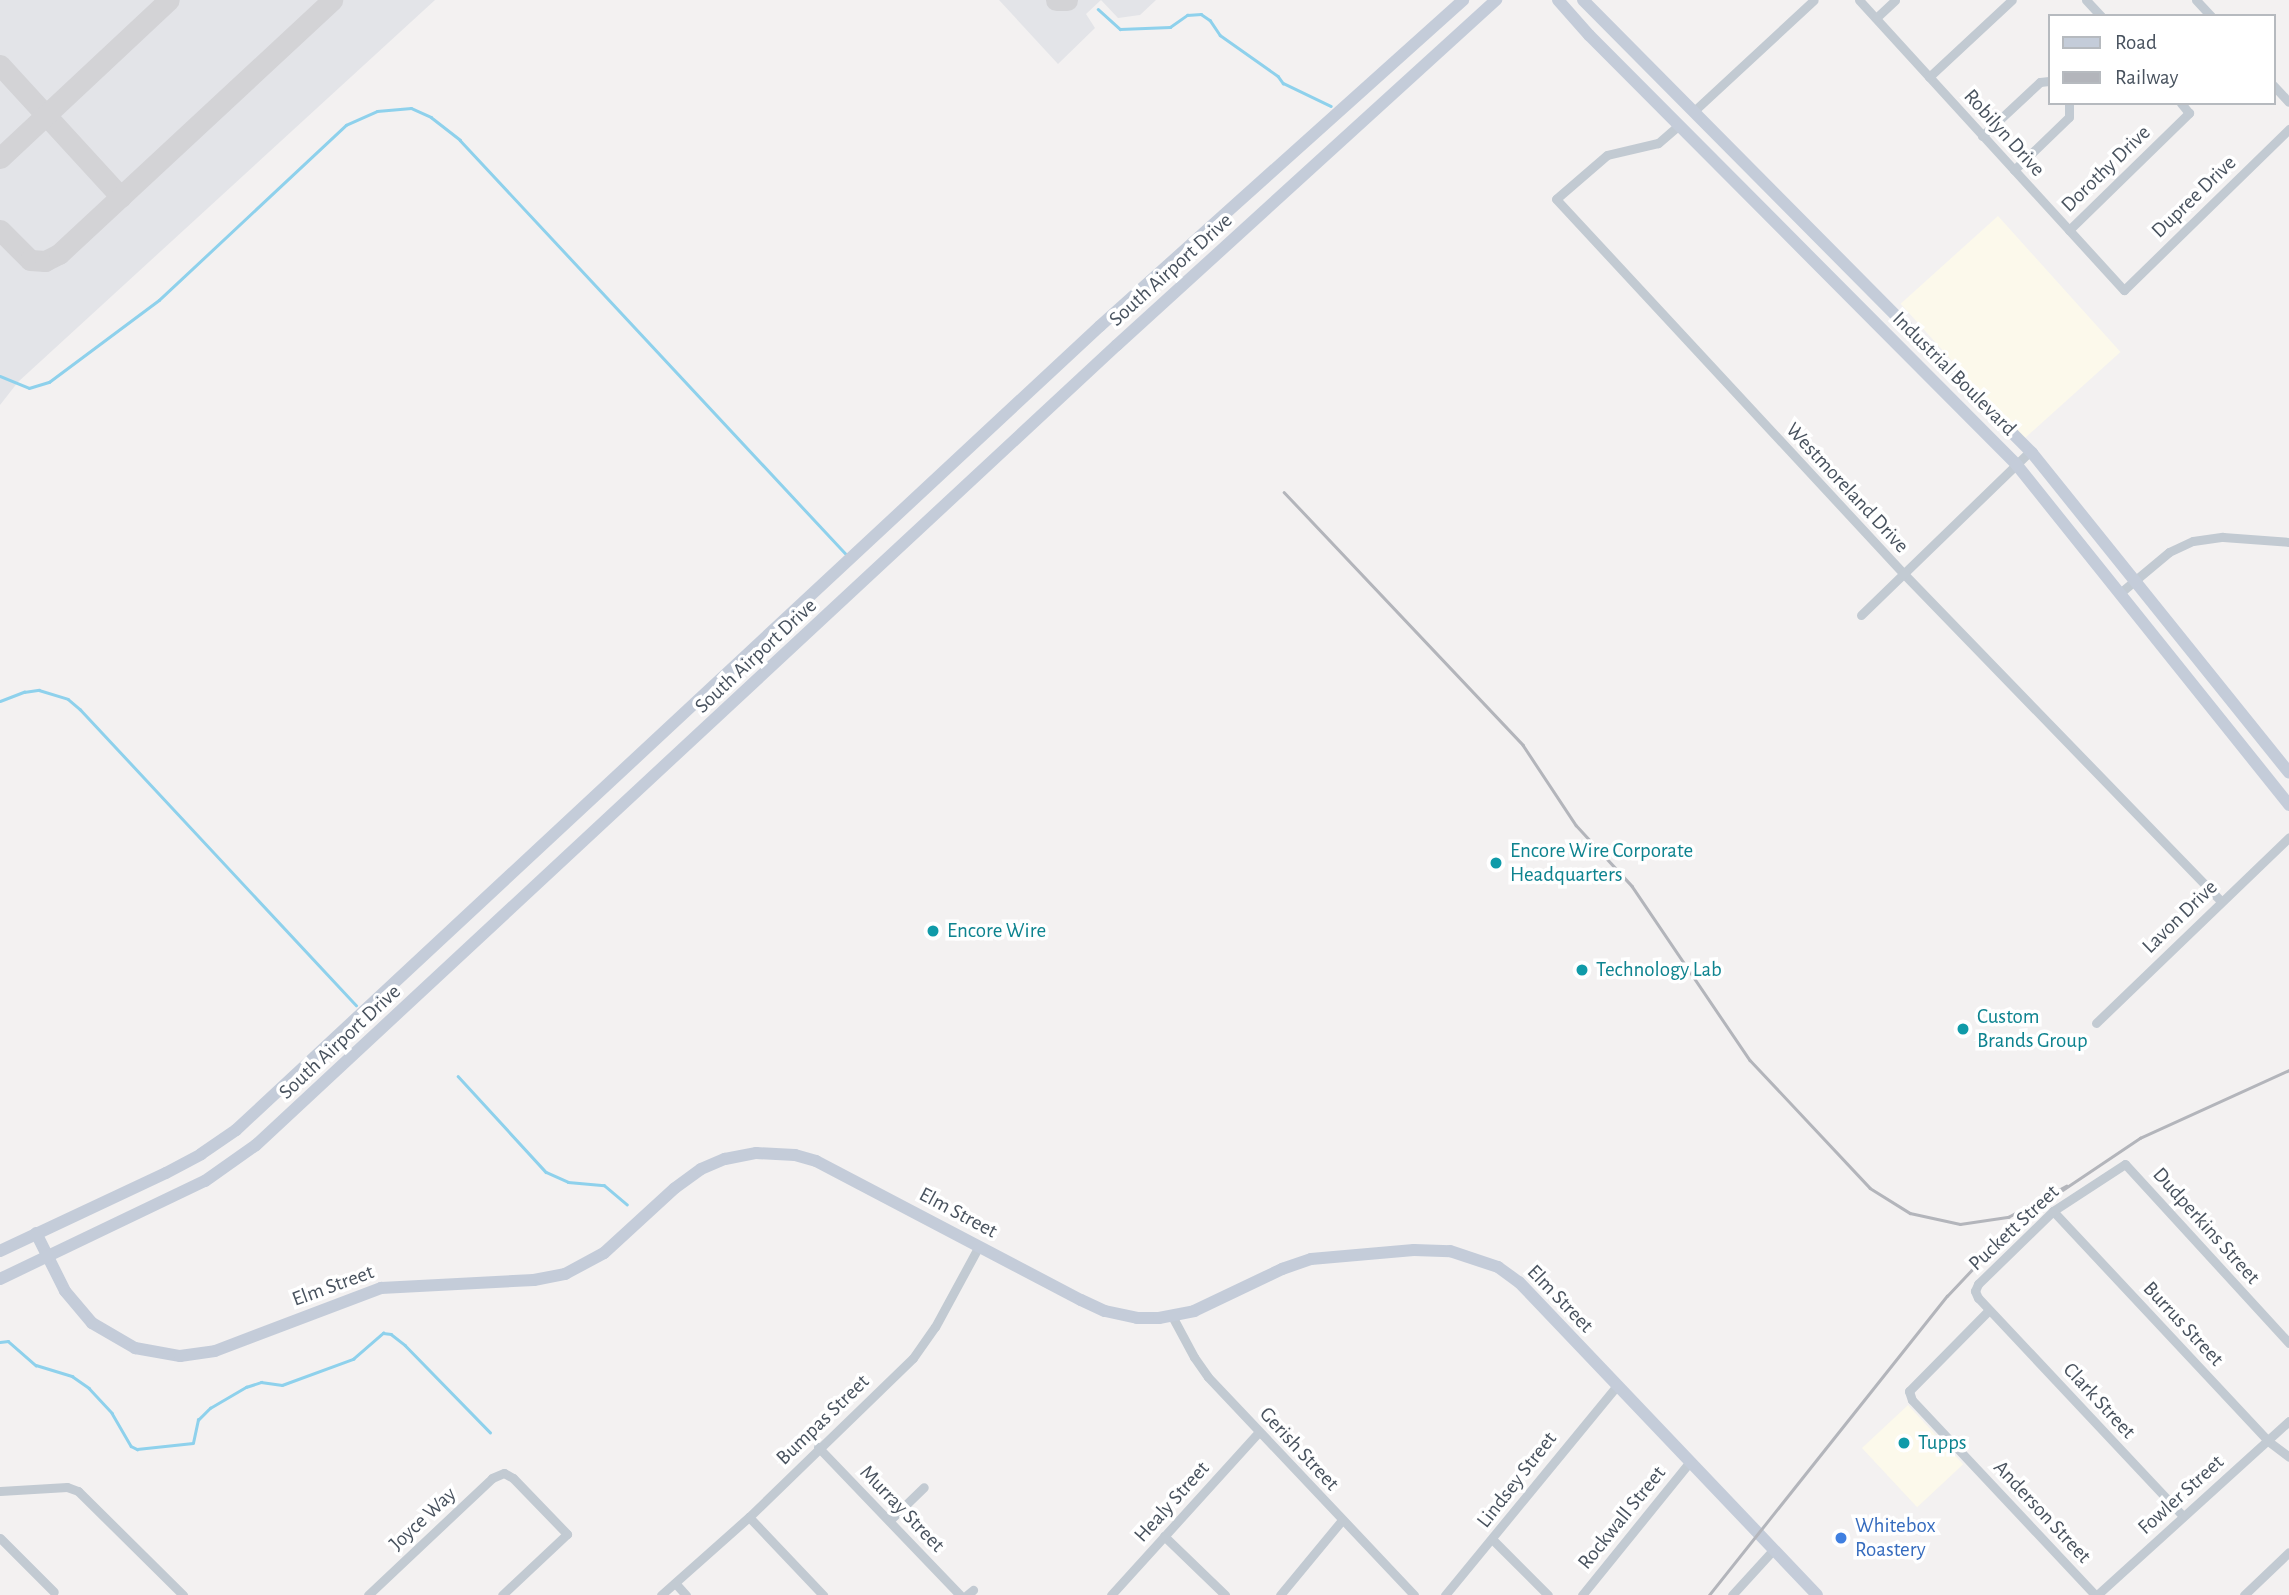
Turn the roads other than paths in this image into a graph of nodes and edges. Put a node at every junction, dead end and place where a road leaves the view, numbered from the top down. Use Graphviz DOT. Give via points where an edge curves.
graph roads {
  1 [pos="1463,0"];
  2 [pos="1496,0"];
  3 [pos="1558,0"];
  4 [pos="1583,0"];
  5 [pos="1814,0"];
  6 [pos="1859,0"];
  7 [pos="1895,0"];
  8 [pos="2012,0"];
  9 [pos="2086,0"];
  10 [pos="2196,0"];
  11 [pos="2099,14"];
  12 [pos="2209,14"];
  13 [pos="1876,18"];
  14 [pos="1929,77"];
  15 [pos="2048,81"];
  16 [pos="2275,87"];
  17 [pos="2289,102"];
  18 [pos="2069,105"];
  19 [pos="2182,105"];
  20 [pos="1694,111"];
  21 [pos="1679,125"];
  22 [pos="2289,129"];
  23 [pos="1982,136"];
  24 [pos="2014,170"];
  25 [pos="2069,230"];
  26 [pos="1858,277"];
  27 [pos="2124,290"];
  28 [pos="1844,291"];
  29 [pos="1100,326"];
  30 [pos="1117,345"];
  31 [pos="2030,451"];
  32 [pos="2016,464"];
  33 [pos="2289,542"];
  34 [pos="1903,573"];
  35 [pos="2136,579"];
  36 [pos="2120,593"];
  37 [pos="1861,615"];
  38 [pos="2289,773"];
  39 [pos="2289,806"];
  40 [pos="2289,837"];
  41 [pos="2221,901"];
  42 [pos="2096,1023"];
  43 [pos="2124,1164"];
  44 [pos="2053,1211"];
  45 [pos="36,1233"];
  46 [pos="979,1246"];
  47 [pos="0,1251"];
  48 [pos="48,1256"];
  49 [pos="0,1279"];
  50 [pos="1989,1310"];
  51 [pos="1172,1316"];
  52 [pos="2289,1343"];
  53 [pos="1616,1387"];
  54 [pos="2289,1421"];
  55 [pos="1259,1432"];
  56 [pos="2268,1441"];
  57 [pos="818,1447"];
  58 [pos="2289,1457"];
  59 [pos="1688,1464"];
  60 [pos="925,1487"];
  61 [pos="0,1491"];
  62 [pos="2183,1516"];
  63 [pos="749,1517"];
  64 [pos="890,1520"];
  65 [pos="1342,1520"];
  66 [pos="1164,1536"];
  67 [pos="0,1538"];
  68 [pos="1492,1539"];
  69 [pos="1774,1549"];
  70 [pos="2289,1552"];
  71 [pos="676,1584"];
  72 [pos="54,1592"];
  73 [pos="183,1595"];
  74 [pos="368,1595"];
  75 [pos="502,1595"];
  76 [pos="662,1595"];
  77 [pos="686,1595"];
  78 [pos="823,1595"];
  79 [pos="960,1595"];
  80 [pos="1111,1595"];
  81 [pos="1225,1595"];
  82 [pos="1280,1595"];
  83 [pos="1414,1595"];
  84 [pos="1446,1595"];
  85 [pos="1548,1595"];
  86 [pos="1582,1595"];
  87 [pos="1732,1595"];
  88 [pos="1817,1595"];
  89 [pos="2096,1595"];
  90 [pos="2244,1595"];
  1 -- 29 [label="main road, South Airport Drive"];
  2 -- 30 [label="main road, South Airport Drive"];
  3 -- 21 [label="main road, Industrial Boulevard"];
  4 -- 20 [label="main road, Industrial Boulevard"];
  5 -- 20 [label="street"];
  6 -- 13 [label="street, Robilyn Drive"];
  7 -- 13 [label="street"];
  8 -- 14 [label="street"];
  9 -- 11 [label="street"];
  10 -- 12 [label="street"];
  13 -- 14 [label="street, Robilyn Drive"];
  14 -- 23 [label="street, Robilyn Drive"];
  15 -- 23 [label="street" via="2041,81"];
  16 -- 17 [label="street"];
  18 -- 24 [label="street" via="2069,117"];
  19 -- 25 [label="street, Dorothy Drive" via="2189,113"];
  20 -- 21 [label="main road"];
  20 -- 26 [label="main road, Industrial Boulevard"];
  21 -- 28 [label="main road, Industrial Boulevard"];
  21 -- 34 [label="street, Westmoreland Drive" via="1658,143 1607,155 1556,199"];
  22 -- 27 [label="street, Dupree Drive"];
  23 -- 24 [label="street, Robilyn Drive"];
  24 -- 25 [label="street, Robilyn Drive"];
  25 -- 27 [label="street, Robilyn Drive"];
  26 -- 28 [label="main road"];
  26 -- 31 [label="main road, Industrial Boulevard"];
  28 -- 32 [label="main road, Industrial Boulevard"];
  29 -- 30 [label="main road"];
  29 -- 45 [label="main road, South Airport Drive" via="244,1123 176,1168"];
  30 -- 48 [label="main road, South Airport Drive" via="256,1145 205,1181"];
  31 -- 32 [label="street"];
  31 -- 35 [label="main road, Industrial Boulevard"];
  32 -- 34 [label="street"];
  32 -- 36 [label="main road, Industrial Boulevard"];
  33 -- 35 [label="street" via="2223,537 2193,541 2169,552"];
  34 -- 37 [label="street"];
  34 -- 41 [label="street, Westmoreland Drive"];
  35 -- 36 [label="street"];
  35 -- 38 [label="main road, Industrial Boulevard"];
  36 -- 39 [label="main road, Industrial Boulevard"];
  40 -- 41 [label="street, Lavon Drive"];
  41 -- 42 [label="street, Lavon Drive"];
  43 -- 44 [label="street, Puckett Street"];
  43 -- 52 [label="street, Dudperkins Street"];
  44 -- 50 [label="street, Puckett Street" via="1978,1284 1975,1291"];
  44 -- 56 [label="street, Burrus Street"];
  45 -- 47 [label="main road, South Airport Drive"];
  45 -- 48 [label="main road, Elm Street"];
  46 -- 48 [label="main road, Elm Street" via="816,1161 785,1153 746,1154 718,1161 692,1175 604,1253 565,1274 534,1280 381,1288 215,1351 180,1356 135,1348 100,1331 71,1300"];
  46 -- 51 [label="main road, Elm Street" via="1105,1311 1137,1318"];
  46 -- 57 [label="street, Bumpas Street" via="913,1358"];
  48 -- 49 [label="main road, South Airport Drive"];
  50 -- 62 [label="street, Clark Street"];
  50 -- 89 [label="street, Anderson Street" via="1909,1391 1912,1399"];
  51 -- 53 [label="main road, Elm Street" via="1205,1306 1300,1262 1441,1250 1480,1259 1512,1277"];
  51 -- 55 [label="street, Gerish Street" via="1201,1367"];
  53 -- 59 [label="main road, Elm Street"];
  53 -- 68 [label="street, Lindsey Street"];
  54 -- 56 [label="street, Fowler Street"];
  55 -- 65 [label="street, Gerish Street"];
  55 -- 66 [label="street, Healy Street"];
  56 -- 58 [label="street, Burrus Street"];
  56 -- 62 [label="street, Fowler Street"];
  57 -- 63 [label="street, Bumpas Street"];
  57 -- 64 [label="street, Murray Street"];
  59 -- 69 [label="main road, Elm Street"];
  59 -- 86 [label="street, Rockwall Street"];
  60 -- 64 [label="street"];
  61 -- 73 [label="street" via="67,1486 78,1491"];
  62 -- 89 [label="street, Fowler Street"];
  63 -- 71 [label="street, Bumpas Street"];
  63 -- 78 [label="street"];
  64 -- 79 [label="street, Murray Street"];
  65 -- 82 [label="street"];
  65 -- 83 [label="street, Gerish Street"];
  66 -- 80 [label="street, Healy Street"];
  66 -- 81 [label="street"];
  67 -- 72 [label="street"];
  68 -- 84 [label="street, Lindsey Street"];
  68 -- 85 [label="street"];
  69 -- 87 [label="street"];
  69 -- 88 [label="main road, Elm Street"];
  70 -- 90 [label="street"];
  71 -- 76 [label="street, Bumpas Street"];
  71 -- 77 [label="street"];
  74 -- 75 [label="street, Joyce Way" via="492,1478 503,1473 567,1534"];
}
